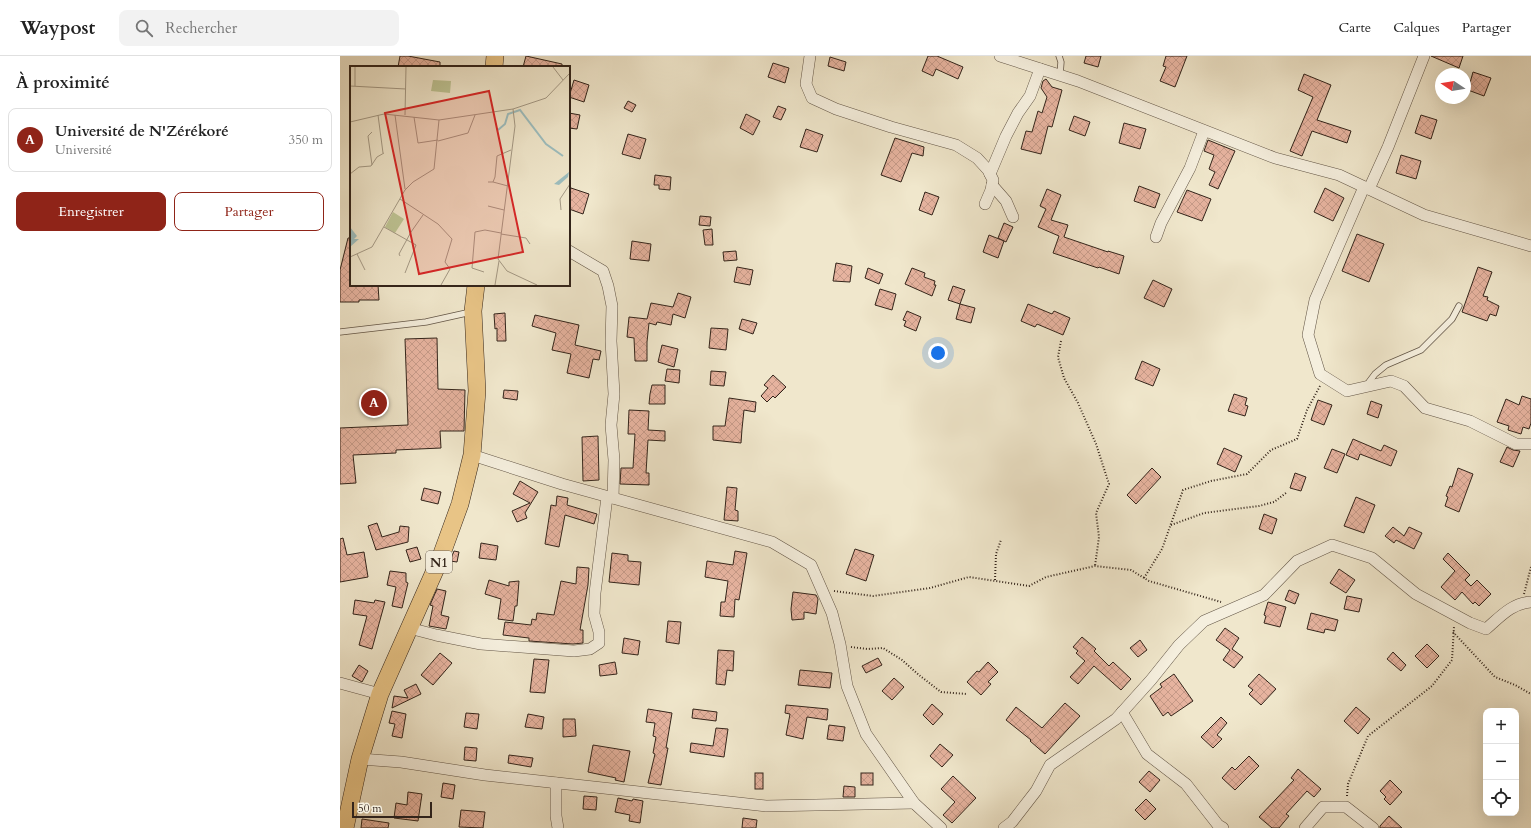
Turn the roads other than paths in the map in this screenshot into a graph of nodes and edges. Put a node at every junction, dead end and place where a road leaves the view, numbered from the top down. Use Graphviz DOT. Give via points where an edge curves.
graph roads {
  1 [pos="495,56"];
  2 [pos="810,56"];
  3 [pos="1000,56"];
  4 [pos="1059,56"];
  5 [pos="1424,56"];
  6 [pos="494,66"];
  7 [pos="1040,69"];
  8 [pos="1060,76"];
  9 [pos="1204,131"];
  10 [pos="991,179"];
  11 [pos="1367,188"];
  12 [pos="985,204"];
  13 [pos="1014,217"];
  14 [pos="1156,237"];
  15 [pos="1531,246"];
  16 [pos="570,252"];
  17 [pos="476,286"];
  18 [pos="1459,306"];
  19 [pos="473,311"];
  20 [pos="340,332"];
  21 [pos="1365,387"];
  22 [pos="1531,444"];
  23 [pos="472,455"];
  24 [pos="610,498"];
  25 [pos="1526,602"];
  26 [pos="409,628"];
  27 [pos="340,683"];
  28 [pos="380,694"];
  29 [pos="1122,712"];
  30 [pos="360,759"];
  31 [pos="556,783"];
  32 [pos="914,803"];
  33 [pos="345,828"];
  34 [pos="558,828"];
  35 [pos="941,828"];
  36 [pos="1004,828"];
  37 [pos="1223,828"];
  38 [pos="1305,828"];
  39 [pos="1373,828"];
  1 -- 6 [label="main road"];
  2 -- 10 [label="street" via="806,84 812,98 836,109 891,127 956,145 977,158 988,170"];
  3 -- 7 [label="street"];
  4 -- 8 [label="lane"];
  5 -- 11 [label="street" via="1388,147"];
  7 -- 8 [label="street"];
  7 -- 10 [label="street" via="1030,96 1006,136"];
  8 -- 9 [label="street"];
  9 -- 11 [label="street" via="1275,158 1339,175"];
  9 -- 14 [label="street" via="1190,168"];
  10 -- 12 [label="street" via="991,190"];
  10 -- 13 [label="street"];
  11 -- 15 [label="street" via="1424,215"];
  11 -- 21 [label="street" via="1316,300 1308,335 1320,374 1347,390"];
  16 -- 24 [label="street" via="603,271 612,306 614,394 611,425 614,460"];
  17 -- 19 [label="main road, N1"];
  18 -- 21 [label="lane" via="1452,319 1421,350 1386,365"];
  19 -- 20 [label="lane" via="426,322"];
  19 -- 23 [label="main road, N1" via="477,392"];
  21 -- 22 [label="street" via="1391,381 1404,386 1425,408 1470,422 1516,444"];
  23 -- 24 [label="street"];
  23 -- 26 [label="main road, N1" via="455,518"];
  24 -- 26 [label="street" via="595,593 594,614 599,643 590,649 574,651 481,644"];
  24 -- 32 [label="street" via="772,542 811,565 832,613 847,686 866,734"];
  25 -- 29 [label="street" via="1506,611 1486,629 1416,594 1372,558 1332,545 1297,561 1264,595 1204,621 1179,645"];
  26 -- 28 [label="main road, N1"];
  27 -- 28 [label="street"];
  28 -- 30 [label="main road, N1"];
  29 -- 36 [label="street" via="1116,719 1050,765 1036,791 1012,822"];
  29 -- 37 [label="street" via="1147,754 1186,784"];
  30 -- 31 [label="street" via="401,762"];
  30 -- 33 [label="main road, N1"];
  31 -- 32 [label="street" via="766,806"];
  31 -- 34 [label="street"];
  32 -- 35 [label="street"];
  38 -- 39 [label="street" via="1323,807 1346,807"];
}
